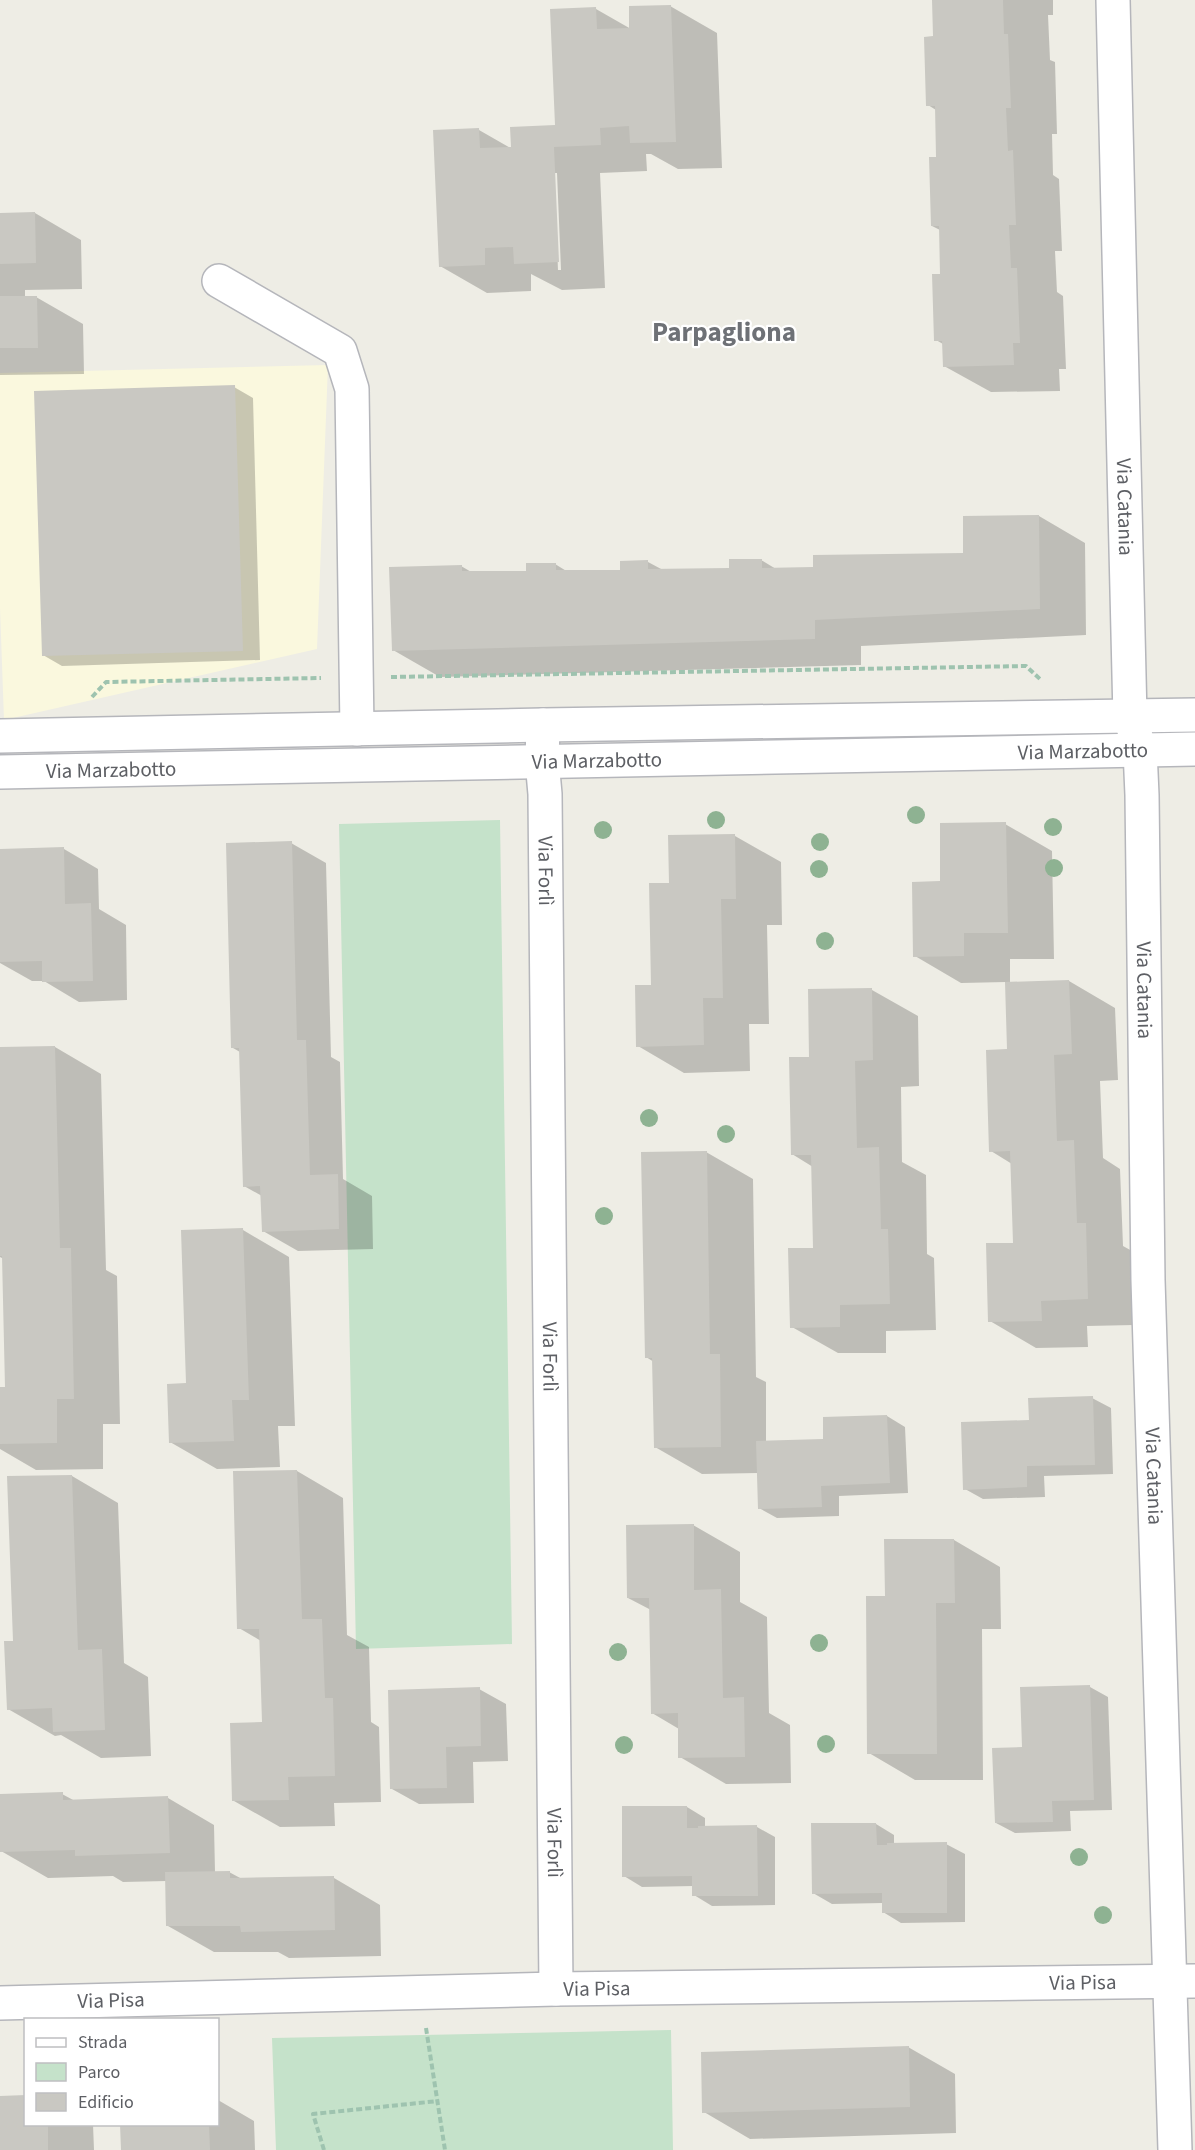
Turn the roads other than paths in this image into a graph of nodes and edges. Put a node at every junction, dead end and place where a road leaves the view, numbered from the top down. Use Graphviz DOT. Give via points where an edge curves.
graph roads {
  1 [pos="1113,0"];
  2 [pos="219,281"];
  3 [pos="1195,716"];
  4 [pos="1130,717"];
  5 [pos="543,725"];
  6 [pos="357,729"];
  7 [pos="0,736"];
  8 [pos="1195,749"];
  9 [pos="1140,750"];
  10 [pos="542,761"];
  11 [pos="0,772"];
  12 [pos="1183,1982"];
  13 [pos="556,1989"];
  14 [pos="0,2002"];
  15 [pos="1175,2150"];
  1 -- 4 [label="street, Via Catania"];
  2 -- 6 [label="street" via="340,351 352,388"];
  3 -- 4 [label="street, Via Marzabotto"];
  4 -- 5 [label="street, Via Marzabotto"];
  4 -- 9 [label="street, Via Catania"];
  5 -- 6 [label="street, Via Marzabotto"];
  5 -- 10 [label="street, Via Forlì"];
  6 -- 7 [label="street, Via Marzabotto"];
  8 -- 9 [label="street, Via Marzabotto"];
  9 -- 10 [label="street, Via Marzabotto"];
  9 -- 12 [label="street, Via Catania" via="1148,1280"];
  10 -- 11 [label="street, Via Marzabotto"];
  10 -- 13 [label="street, Via Forlì"];
  12 -- 13 [label="street, Via Pisa"];
  12 -- 15 [label="street, Via Catania"];
  13 -- 14 [label="street, Via Pisa"];
}
